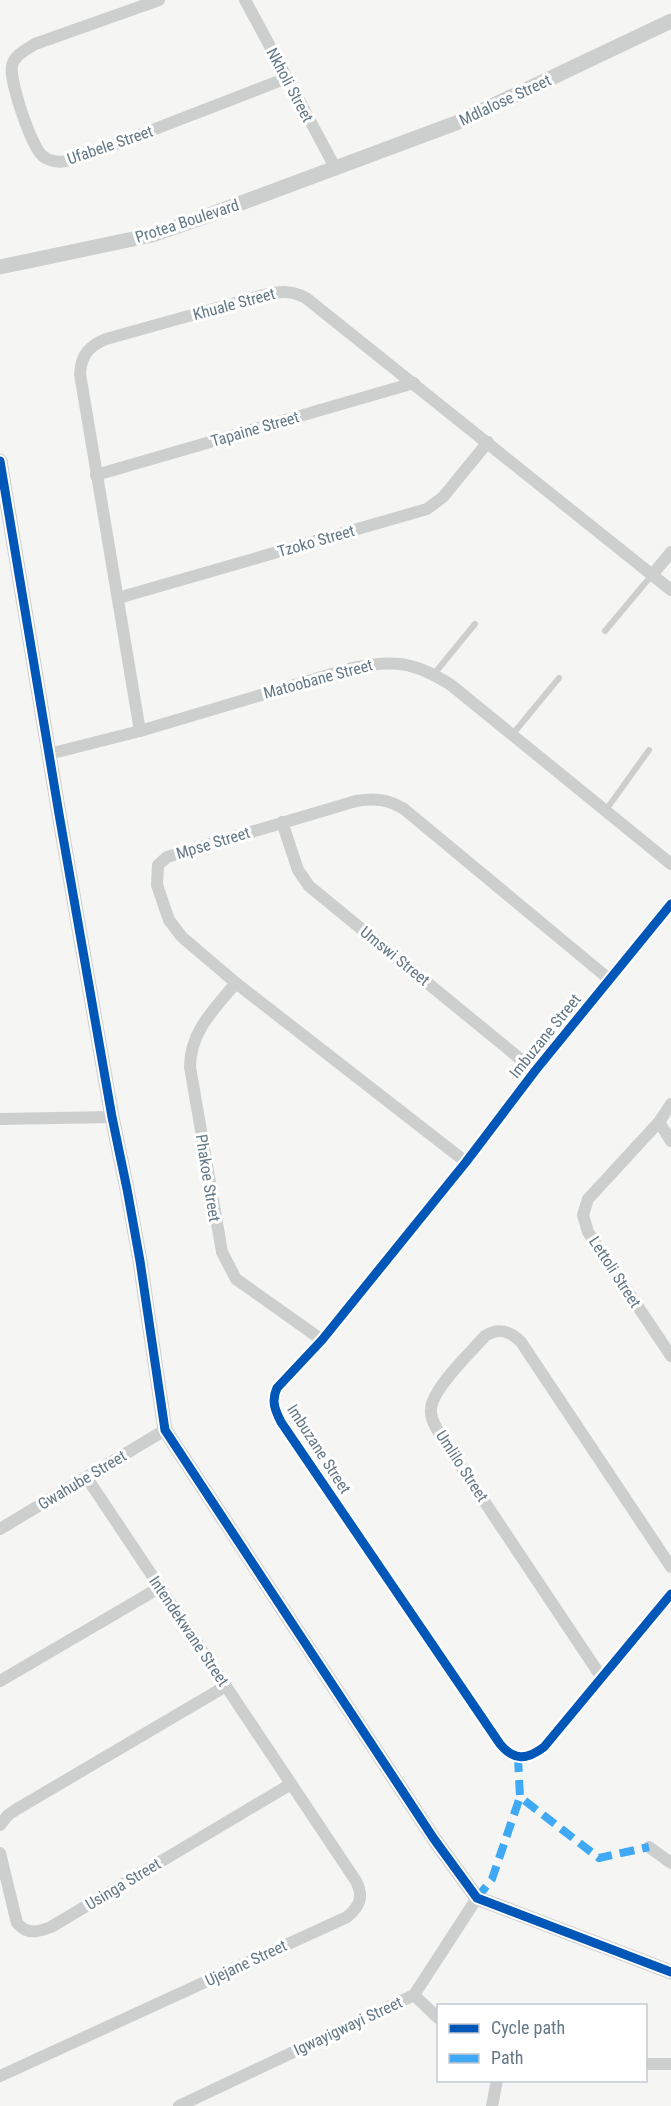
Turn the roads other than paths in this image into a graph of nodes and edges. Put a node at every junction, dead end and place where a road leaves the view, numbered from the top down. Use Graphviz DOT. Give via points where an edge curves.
graph roads {
  1 [pos="159,0"];
  2 [pos="245,0"];
  3 [pos="671,21"];
  4 [pos="286,78"];
  5 [pos="336,169"];
  6 [pos="0,267"];
  7 [pos="414,383"];
  8 [pos="488,442"];
  9 [pos="0,461"];
  10 [pos="96,475"];
  11 [pos="671,552"];
  12 [pos="652,575"];
  13 [pos="671,590"];
  14 [pos="118,598"];
  15 [pos="475,624"];
  16 [pos="605,631"];
  17 [pos="434,675"];
  18 [pos="559,678"];
  19 [pos="140,731"];
  20 [pos="511,736"];
  21 [pos="649,750"];
  22 [pos="49,754"];
  23 [pos="605,811"];
  24 [pos="282,822"];
  25 [pos="671,864"];
  26 [pos="671,904"];
  27 [pos="609,979"];
  28 [pos="236,982"];
  29 [pos="535,1071"];
  30 [pos="671,1104"];
  31 [pos="112,1117"];
  32 [pos="0,1119"];
  33 [pos="658,1122"];
  34 [pos="671,1141"];
  35 [pos="466,1162"];
  36 [pos="322,1340"];
  37 [pos="671,1356"];
  38 [pos="165,1430"];
  39 [pos="87,1478"];
  40 [pos="0,1529"];
  41 [pos="671,1567"];
  42 [pos="159,1588"];
  43 [pos="671,1594"];
  44 [pos="602,1678"];
  45 [pos="0,1681"];
  46 [pos="226,1686"];
  47 [pos="291,1784"];
  48 [pos="0,1825"];
  49 [pos="649,1847"];
  50 [pos="0,1853"];
  51 [pos="671,1863"];
  52 [pos="477,1898"];
  53 [pos="671,1972"];
  54 [pos="414,1995"];
  55 [pos="437,2017"];
  56 [pos="647,2064"];
  57 [pos="671,2064"];
  58 [pos="0,2076"];
  59 [pos="497,2082"];
  60 [pos="179,2106"];
  61 [pos="492,2106"];
  1 -- 4 [label="street, Ufabele Street" via="35,44 17,56 12,80 36,148 46,159 58,163 85,156"];
  2 -- 4 [label="street, Nkholi Street"];
  3 -- 5 [label="street, Mdlalose Street" via="456,123"];
  4 -- 5 [label="street, Nkholi Street"];
  5 -- 6 [label="street, Protea Boulevard" via="162,232"];
  7 -- 8 [label="street, Khuale Street"];
  7 -- 10 [label="street, Tapaine Street"];
  7 -- 10 [label="street, Khuale Street" via="306,298 290,291 106,339 82,358 80,374"];
  8 -- 12 [label="street, Khuale Street"];
  8 -- 14 [label="street, Tzoko Street" via="443,498 427,509"];
  9 -- 22 [label="street"];
  10 -- 14 [label="street, Khuale Street"];
  11 -- 12 [label="street"];
  12 -- 13 [label="street, Khuale Street"];
  12 -- 16 [label="lane"];
  14 -- 19 [label="street, Khuale Street"];
  15 -- 17 [label="lane"];
  17 -- 19 [label="street, Matoobane Street" via="407,664 375,663"];
  17 -- 20 [label="street, Matoobane Street" via="467,697"];
  18 -- 20 [label="lane"];
  19 -- 22 [label="street, Matoobane Street"];
  20 -- 23 [label="street, Matoobane Street"];
  21 -- 23 [label="lane"];
  22 -- 31 [label="street"];
  23 -- 25 [label="street, Matoobane Street"];
  24 -- 27 [label="street, Mpse Street" via="356,801 391,802"];
  24 -- 28 [label="street, Mpse Street" via="167,857 158,865 157,885 175,929"];
  24 -- 29 [label="street, Umswi Street" via="298,870 309,886"];
  26 -- 27 [label="street, Imbuzane Street"];
  27 -- 29 [label="street, Imbuzane Street"];
  28 -- 35 [label="street, Mpse Street"];
  28 -- 36 [label="street, Phakoe Street" via="201,1025 190,1056 222,1252 236,1279"];
  29 -- 35 [label="street, Imbuzane Street"];
  30 -- 33 [label="street, Lettoli Street"];
  31 -- 32 [label="street"];
  31 -- 38 [label="street" via="140,1261"];
  33 -- 34 [label="street"];
  33 -- 37 [label="street, Lettoli Street" via="588,1199 583,1215 596,1245"];
  35 -- 36 [label="street, Imbuzane Street"];
  36 -- 44 [label="street, Imbuzane Street" via="277,1388 273,1396 276,1412 500,1744 518,1757 537,1753"];
  38 -- 39 [label="street, Gwahube Street"];
  38 -- 52 [label="street" via="428,1830"];
  39 -- 40 [label="street, Gwahube Street"];
  39 -- 42 [label="street, Intendekwane Street"];
  41 -- 44 [label="street, Umlilo Street" via="521,1342 503,1331 485,1336 436,1392 430,1410 432,1419"];
  42 -- 45 [label="street"];
  42 -- 46 [label="street, Intendekwane Street"];
  43 -- 44 [label="street, Imbuzane Street"];
  46 -- 47 [label="street, Intendekwane Street"];
  46 -- 48 [label="street" via="17,1809"];
  47 -- 50 [label="street, Usinga Street" via="40,1931 29,1932 17,1923"];
  47 -- 58 [label="street, Ujejane Street" via="356,1881 361,1893 356,1910"];
  49 -- 51 [label="street"];
  52 -- 53 [label="street"];
  52 -- 54 [label="street, Igwayigwayi Street"];
  54 -- 55 [label="street"];
  54 -- 60 [label="street, Igwayigwayi Street"];
  56 -- 57 [label="street"];
  59 -- 61 [label="street"];
}
